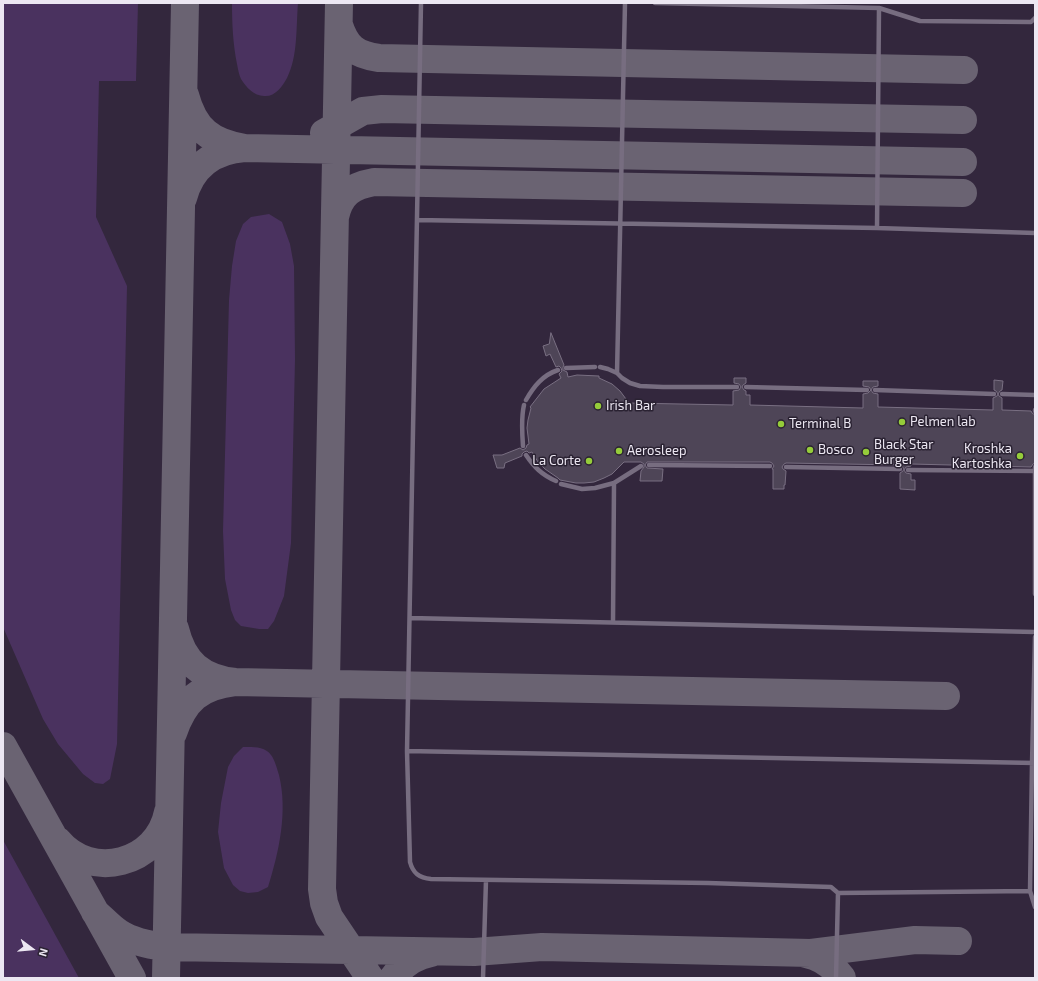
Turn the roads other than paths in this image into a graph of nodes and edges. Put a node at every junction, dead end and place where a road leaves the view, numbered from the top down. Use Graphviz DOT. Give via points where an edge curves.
graph roads {
  1 [pos="421,3"];
  2 [pos="625,3"];
  3 [pos="656,3"];
  4 [pos="879,8"];
  5 [pos="1035,18"];
  6 [pos="1031,22"];
  7 [pos="1035,27"];
  8 [pos="417,220"];
  9 [pos="620,224"];
  10 [pos="877,228"];
  11 [pos="1035,233"];
  12 [pos="566,368"];
  13 [pos="558,370"];
  14 [pos="617,373"];
  15 [pos="737,387"];
  16 [pos="746,387"];
  17 [pos="867,390"];
  18 [pos="875,390"];
  19 [pos="994,394"];
  20 [pos="1002,394"];
  21 [pos="1035,395"];
  22 [pos="526,400"];
  23 [pos="524,405"];
  24 [pos="523,446"];
  25 [pos="526,454"];
  26 [pos="649,465"];
  27 [pos="641,466"];
  28 [pos="770,466"];
  29 [pos="786,467"];
  30 [pos="1035,467"];
  31 [pos="900,469"];
  32 [pos="908,470"];
  33 [pos="1035,471"];
  34 [pos="556,481"];
  35 [pos="614,483"];
  36 [pos="561,484"];
  37 [pos="1035,594"];
  38 [pos="410,618"];
  39 [pos="613,622"];
  40 [pos="1035,632"];
  41 [pos="1035,637"];
  42 [pos="1034,688"];
  43 [pos="407,751"];
  44 [pos="1033,764"];
  45 [pos="1033,821"];
  46 [pos="486,880"];
  47 [pos="1030,891"];
  48 [pos="838,893"];
  49 [pos="1035,907"];
  50 [pos="483,978"];
  51 [pos="836,978"];
  1 -- 8 [label="lane"];
  2 -- 9 [label="lane"];
  3 -- 4 [label="lane"];
  4 -- 6 [label="lane" via="920,21"];
  4 -- 10 [label="lane"];
  5 -- 6 [label="lane"];
  6 -- 7 [label="lane"];
  8 -- 9 [label="lane"];
  8 -- 38 [label="lane"];
  9 -- 10 [label="lane"];
  9 -- 14 [label="lane"];
  10 -- 11 [label="lane"];
  12 -- 14 [label="lane" via="597,367"];
  13 -- 22 [label="lane" via="539,381"];
  14 -- 15 [label="lane" via="630,384 640,386"];
  16 -- 17 [label="lane"];
  18 -- 19 [label="lane"];
  20 -- 21 [label="lane"];
  23 -- 24 [label="lane"];
  25 -- 34 [label="lane" via="535,468"];
  26 -- 28 [label="lane"];
  27 -- 35 [label="lane"];
  29 -- 31 [label="lane"];
  30 -- 33 [label="lane"];
  32 -- 33 [label="lane"];
  33 -- 37 [label="lane"];
  35 -- 36 [label="lane" via="582,489"];
  35 -- 39 [label="lane"];
  38 -- 39 [label="lane"];
  38 -- 43 [label="lane"];
  39 -- 40 [label="lane"];
  41 -- 42 [label="lane"];
  42 -- 44 [label="lane"];
  43 -- 44 [label="lane"];
  43 -- 46 [label="lane" via="410,862 414,871 420,877 431,879"];
  44 -- 45 [label="lane"];
  45 -- 47 [label="lane"];
  46 -- 48 [label="lane" via="760,884 831,887"];
  46 -- 50 [label="lane"];
  47 -- 48 [label="lane"];
  47 -- 49 [label="lane"];
  48 -- 51 [label="lane"];
}
